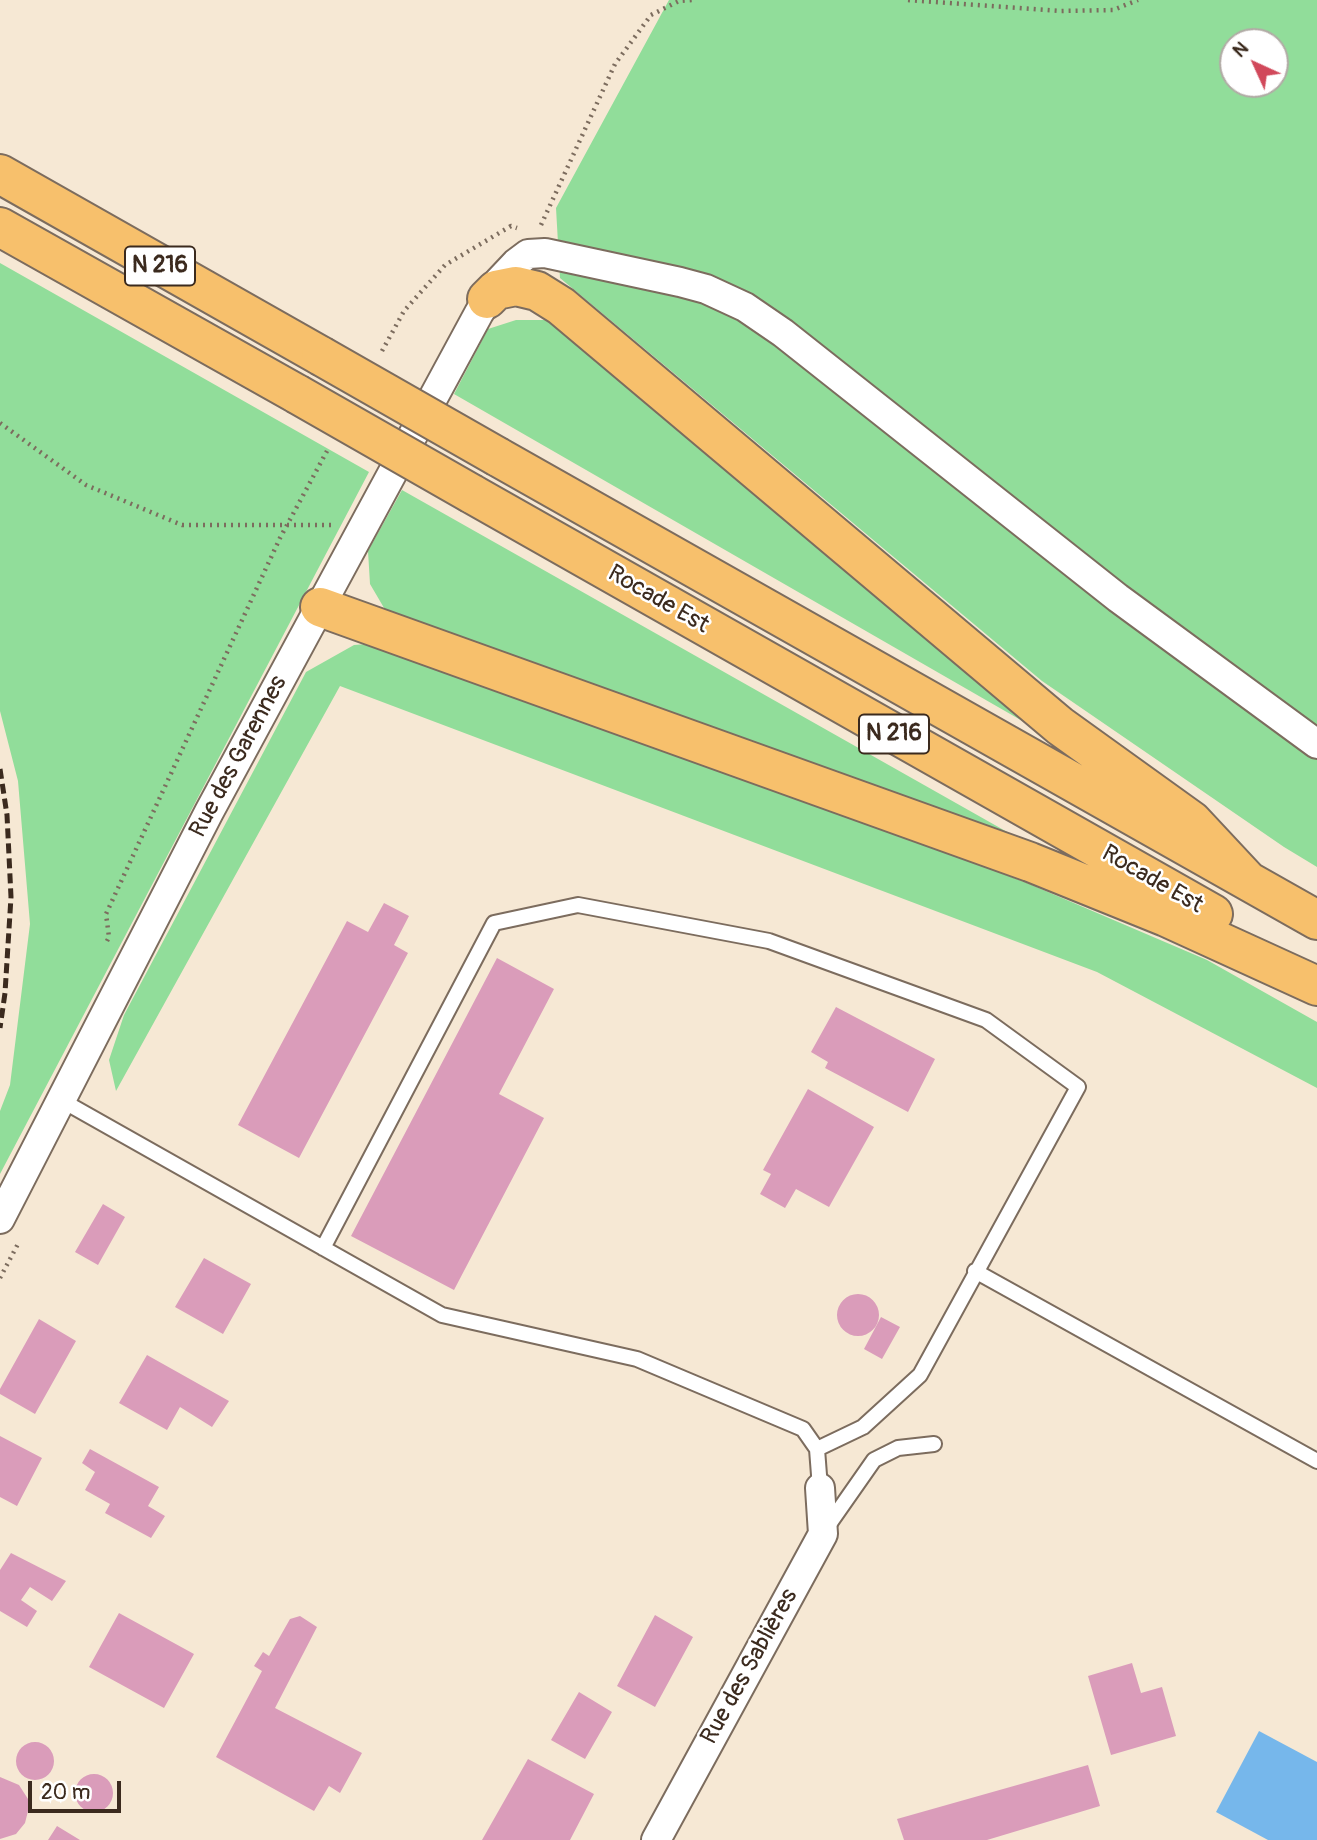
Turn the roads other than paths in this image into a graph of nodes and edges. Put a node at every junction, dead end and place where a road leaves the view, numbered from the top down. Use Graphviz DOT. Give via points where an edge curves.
graph roads {
  1 [pos="0,174"];
  2 [pos="0,227"];
  3 [pos="487,299"];
  4 [pos="320,607"];
  5 [pos="1317,744"];
  6 [pos="1248,881"];
  7 [pos="1317,920"];
  8 [pos="1317,973"];
  9 [pos="1317,986"];
  10 [pos="61,1100"];
  11 [pos="0,1219"];
  12 [pos="323,1248"];
  13 [pos="975,1270"];
  14 [pos="934,1444"];
  15 [pos="817,1449"];
  16 [pos="1317,1461"];
  17 [pos="820,1488"];
  18 [pos="823,1534"];
  19 [pos="656,1840"];
  1 -- 6 [label="highway, Rocade Est / N 216, bridge"];
  2 -- 8 [label="highway, Rocade Est / N 216, bridge"];
  3 -- 4 [label="street, Rue des Garennes"];
  3 -- 5 [label="street, Rue des Garennes" via="520,258 541,244 728,298 765,320 1118,598"];
  3 -- 6 [label="highway" via="496,290 516,286 537,291 561,306 1060,726 1192,821"];
  4 -- 9 [label="highway" via="1030,862"];
  4 -- 10 [label="street, Rue des Garennes"];
  6 -- 7 [label="highway, Rocade Est / N 216"];
  10 -- 11 [label="street, Rue des Garennes"];
  10 -- 12 [label="lane"];
  12 -- 13 [label="lane" via="494,923 578,905 769,942 961,1010 986,1020 1078,1087"];
  12 -- 15 [label="lane" via="442,1315 637,1359 803,1429"];
  13 -- 15 [label="lane" via="920,1375 863,1427"];
  13 -- 16 [label="lane"];
  14 -- 18 [label="lane" via="898,1448 874,1460"];
  15 -- 17 [label="lane"];
  17 -- 18 [label="street"];
  18 -- 19 [label="street, Rue des Sablières"];
}
